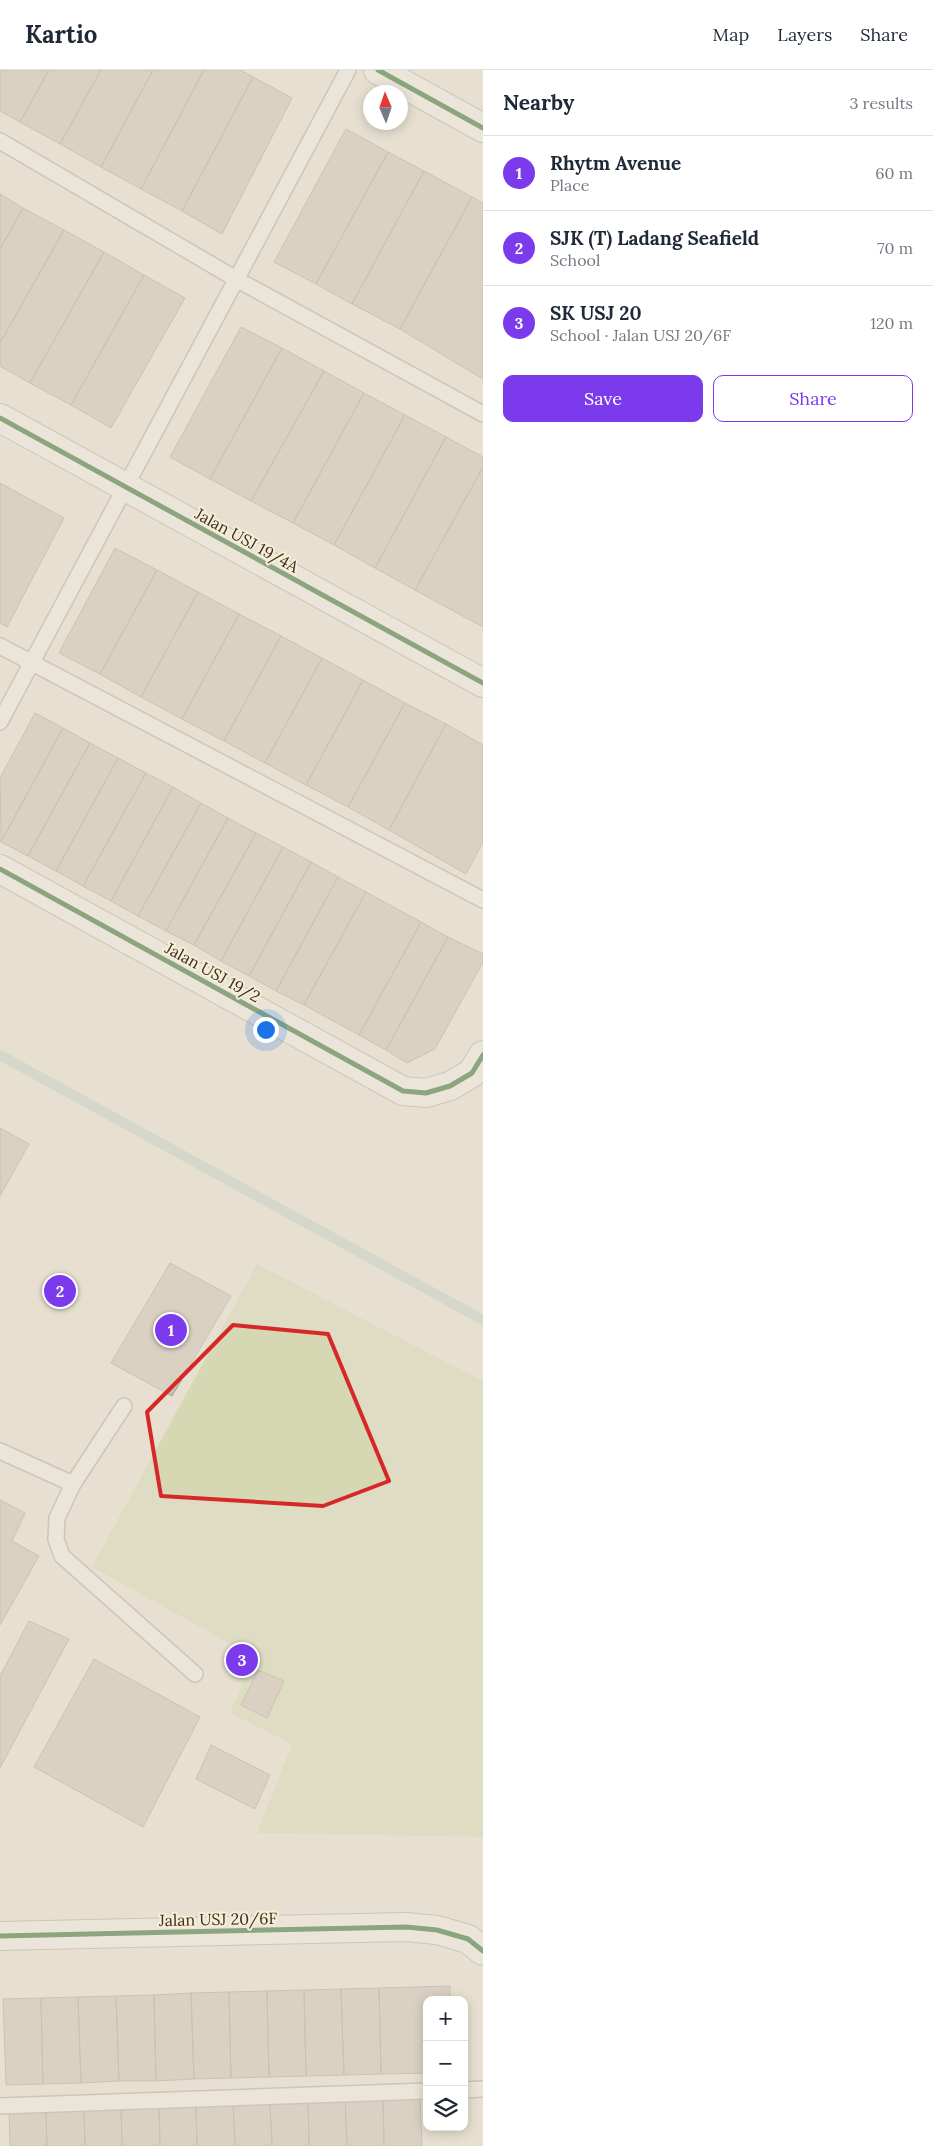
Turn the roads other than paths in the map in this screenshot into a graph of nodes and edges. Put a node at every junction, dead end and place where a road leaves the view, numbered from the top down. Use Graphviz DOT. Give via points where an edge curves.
graph roads {
  1 [pos="348,70"];
  2 [pos="388,72"];
  3 [pos="483,128"];
  4 [pos="0,141"];
  5 [pos="236,279"];
  6 [pos="483,414"];
  7 [pos="0,418"];
  8 [pos="126,487"];
  9 [pos="0,646"];
  10 [pos="32,663"];
  11 [pos="483,683"];
  12 [pos="0,722"];
  13 [pos="0,869"];
  14 [pos="483,900"];
  15 [pos="477,1064"];
  16 [pos="124,1406"];
  17 [pos="0,1451"];
  18 [pos="74,1484"];
  19 [pos="195,1674"];
  20 [pos="0,1936"];
  21 [pos="483,1951"];
  22 [pos="483,2089"];
  23 [pos="468,2090"];
  24 [pos="423,2091"];
  25 [pos="0,2106"];
  1 -- 5 [label="lane"];
  2 -- 3 [label="street"];
  4 -- 5 [label="lane"];
  5 -- 6 [label="lane"];
  5 -- 8 [label="lane"];
  7 -- 8 [label="street, Jalan USJ 19/4A"];
  8 -- 10 [label="lane"];
  8 -- 11 [label="street, Jalan USJ 19/4A"];
  9 -- 10 [label="lane"];
  10 -- 12 [label="lane"];
  10 -- 14 [label="lane"];
  13 -- 15 [label="street, Jalan USJ 19/2" via="403,1091 426,1093 450,1086"];
  16 -- 18 [label="lane"];
  17 -- 18 [label="lane"];
  18 -- 19 [label="lane" via="57,1518 56,1539 62,1556"];
  20 -- 21 [label="street, Jalan USJ 20/6F" via="396,1927 437,1930 468,1939"];
  22 -- 23 [label="lane"];
  24 -- 25 [label="lane"];
}
